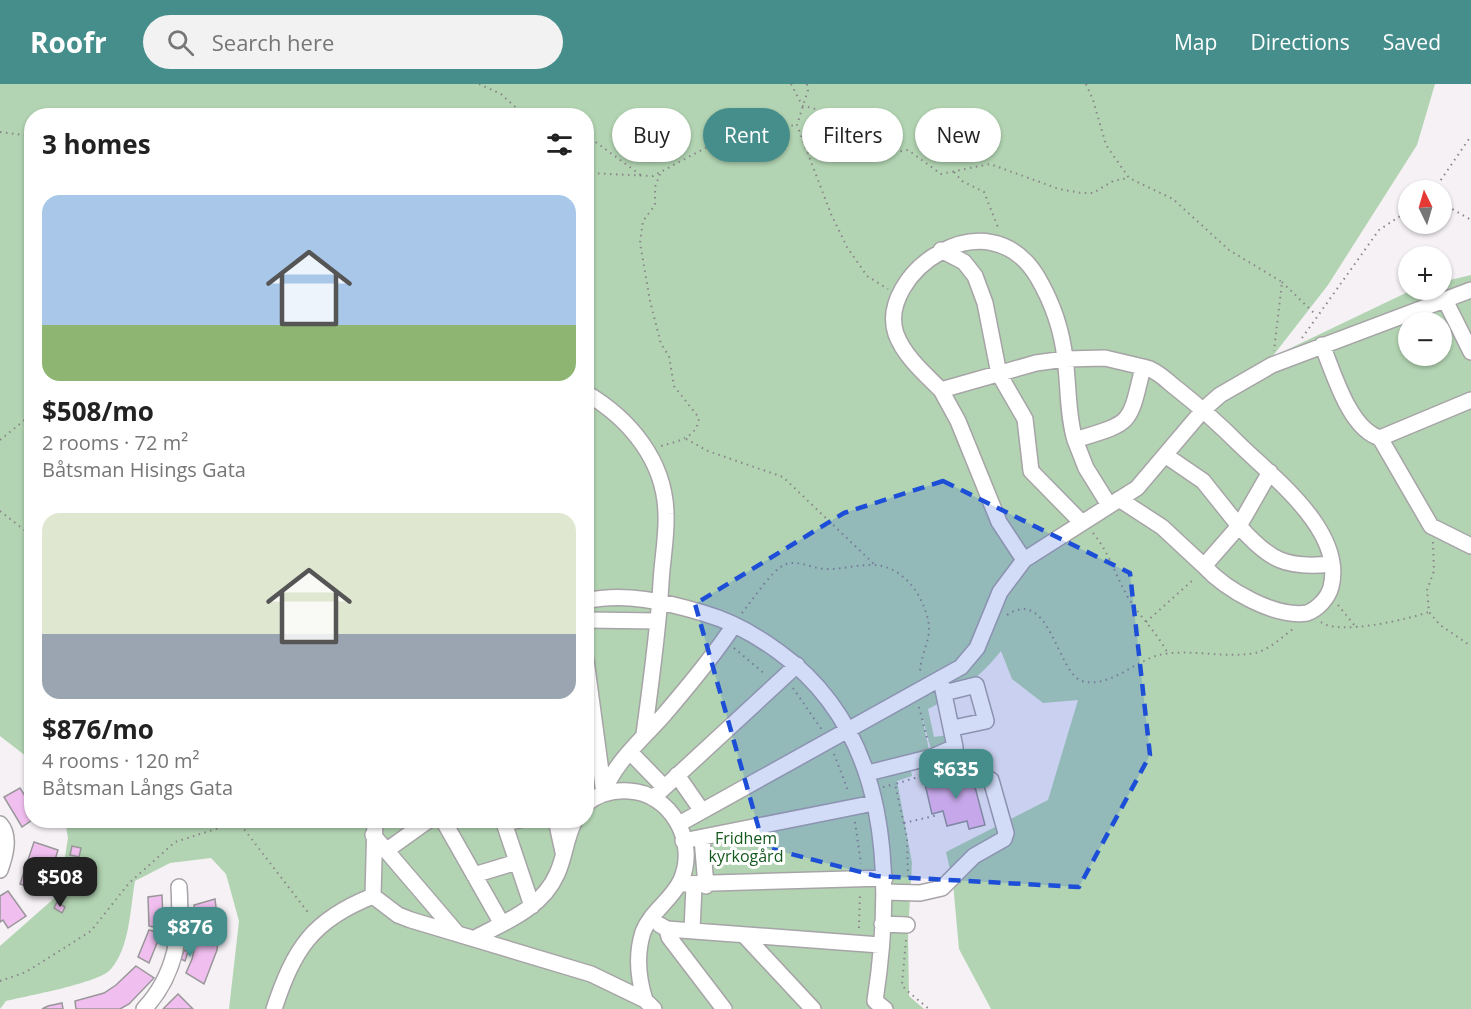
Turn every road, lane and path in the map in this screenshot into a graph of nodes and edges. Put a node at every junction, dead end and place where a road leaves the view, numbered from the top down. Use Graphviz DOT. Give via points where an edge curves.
graph roads {
  1 [pos="479,84"];
  2 [pos="791,84"];
  3 [pos="807,84"];
  4 [pos="1086,84"];
  5 [pos="802,106"];
  6 [pos="516,108"];
  7 [pos="797,125"];
  8 [pos="0,132"];
  9 [pos="24,135"];
  10 [pos="1471,136"];
  11 [pos="594,141"];
  12 [pos="954,172"];
  13 [pos="594,173"];
  14 [pos="660,174"];
  15 [pos="643,176"];
  16 [pos="1129,178"];
  17 [pos="1441,180"];
  18 [pos="1452,209"];
  19 [pos="1398,218"];
  20 [pos="1471,220"];
  21 [pos="1002,244"];
  22 [pos="941,250"];
  23 [pos="1282,282"];
  24 [pos="1471,290"];
  25 [pos="899,296"];
  26 [pos="1452,297"];
  27 [pos="1445,300"];
  28 [pos="1317,316"];
  29 [pos="1301,339"];
  30 [pos="1322,345"];
  31 [pos="1471,352"];
  32 [pos="1065,359"];
  33 [pos="1272,365"];
  34 [pos="1143,367"];
  35 [pos="999,374"];
  36 [pos="941,390"];
  37 [pos="594,399"];
  38 [pos="1471,400"];
  39 [pos="1204,409"];
  40 [pos="24,420"];
  41 [pos="1380,438"];
  42 [pos="686,439"];
  43 [pos="0,440"];
  44 [pos="1075,440"];
  45 [pos="648,452"];
  46 [pos="1165,455"];
  47 [pos="1270,472"];
  48 [pos="1114,502"];
  49 [pos="0,511"];
  50 [pos="1082,523"];
  51 [pos="1239,526"];
  52 [pos="24,530"];
  53 [pos="1436,530"];
  54 [pos="1471,546"];
  55 [pos="1024,560"];
  56 [pos="1331,564"];
  57 [pos="875,565"];
  58 [pos="1204,566"];
  59 [pos="1328,594"];
  60 [pos="594,600"];
  61 [pos="660,602"];
  62 [pos="1430,612"];
  63 [pos="1307,613"];
  64 [pos="1003,618"];
  65 [pos="594,620"];
  66 [pos="658,621"];
  67 [pos="1146,622"];
  68 [pos="734,625"];
  69 [pos="1354,626"];
  70 [pos="724,640"];
  71 [pos="1471,646"];
  72 [pos="1167,653"];
  73 [pos="797,665"];
  74 [pos="781,682"];
  75 [pos="942,686"];
  76 [pos="915,693"];
  77 [pos="594,720"];
  78 [pos="953,728"];
  79 [pos="850,730"];
  80 [pos="644,734"];
  81 [pos="830,742"];
  82 [pos="631,753"];
  83 [pos="932,757"];
  84 [pos="993,757"];
  85 [pos="938,772"];
  86 [pos="868,773"];
  87 [pos="677,775"];
  88 [pos="991,780"];
  89 [pos="658,792"];
  90 [pos="604,794"];
  91 [pos="594,800"];
  92 [pos="874,803"];
  93 [pos="853,807"];
  94 [pos="702,811"];
  95 [pos="938,815"];
  96 [pos="904,823"];
  97 [pos="0,824"];
  98 [pos="679,824"];
  99 [pos="216,828"];
  100 [pos="242,828"];
  101 [pos="374,828"];
  102 [pos="418,828"];
  103 [pos="448,828"];
  104 [pos="506,828"];
  105 [pos="558,828"];
  106 [pos="572,828"];
  107 [pos="702,838"];
  108 [pos="683,841"];
  109 [pos="387,850"];
  110 [pos="564,855"];
  111 [pos="518,862"];
  112 [pos="0,870"];
  113 [pos="474,875"];
  114 [pos="862,879"];
  115 [pos="693,885"];
  116 [pos="884,885"];
  117 [pos="179,887"];
  118 [pos="908,893"];
  119 [pos="374,896"];
  120 [pos="532,906"];
  121 [pos="649,920"];
  122 [pos="502,924"];
  123 [pos="882,924"];
  124 [pos="907,925"];
  125 [pos="321,926"];
  126 [pos="667,929"];
  127 [pos="692,930"];
  128 [pos="456,932"];
  129 [pos="744,935"];
  130 [pos="477,938"];
  131 [pos="858,943"];
  132 [pos="880,945"];
  133 [pos="0,981"];
  134 [pos="650,1005"];
  135 [pos="877,1006"];
  136 [pos="144,1009"];
  137 [pos="274,1009"];
  138 [pos="724,1009"];
  139 [pos="813,1009"];
  140 [pos="929,1009"];
  1 -- 6 [label="path" via="501,94"];
  2 -- 5 [label="path"];
  3 -- 5 [label="path"];
  4 -- 16 [label="path" via="1106,145"];
  5 -- 7 [label="path"];
  5 -- 12 [label="path" via="860,134 873,150 882,154 909,150 941,174"];
  7 -- 14 [label="path" via="759,129 711,145"];
  7 -- 25 [label="path" via="848,247 867,276"];
  8 -- 9 [label="path"];
  10 -- 17 [label="path"];
  11 -- 15 [label="path"];
  12 -- 16 [label="path" via="990,164 1081,193 1093,193 1113,181"];
  12 -- 21 [label="path" via="962,181 984,192"];
  13 -- 15 [label="path"];
  14 -- 15 [label="path"];
  14 -- 42 [label="path" via="655,205 643,221 640,243 650,301 661,344 669,356 674,386 699,418 699,425"];
  16 -- 23 [label="path" via="1173,199 1229,250"];
  18 -- 20 [label="path"];
  19 -- 28 [label="path" via="1379,230"];
  21 -- 22 [label="street" via="972,242"];
  21 -- 32 [label="street" via="1026,262 1039,280"];
  22 -- 25 [label="street" via="910,279"];
  22 -- 35 [label="street" via="964,262 975,276 985,303"];
  23 -- 28 [label="path"];
  23 -- 33 [label="path"];
  24 -- 26 [label="street"];
  25 -- 36 [label="street" via="896,334 916,365"];
  27 -- 30 [label="street"];
  27 -- 31 [label="street"];
  28 -- 29 [label="path"];
  30 -- 33 [label="street"];
  30 -- 41 [label="street" via="1354,415 1367,432"];
  32 -- 34 [label="street" via="1105,358"];
  32 -- 35 [label="street"];
  32 -- 44 [label="street"];
  33 -- 39 [label="street" via="1237,384"];
  34 -- 39 [label="street" via="1161,375"];
  34 -- 44 [label="street" via="1129,418 1119,427"];
  35 -- 36 [label="street"];
  35 -- 50 [label="street" via="1025,419 1031,471"];
  36 -- 55 [label="street" via="958,421 999,522"];
  37 -- 45 [label="street" via="624,420"];
  38 -- 41 [label="street"];
  39 -- 46 [label="street"];
  39 -- 47 [label="street"];
  40 -- 43 [label="path"];
  41 -- 53 [label="street" via="1416,503"];
  42 -- 45 [label="path"];
  42 -- 57 [label="path" via="708,451 783,477"];
  44 -- 48 [label="street" via="1086,468"];
  45 -- 61 [label="street" via="666,504"];
  46 -- 48 [label="street" via="1137,488"];
  46 -- 51 [label="street" via="1203,481"];
  47 -- 51 [label="street"];
  47 -- 56 [label="street" via="1315,524 1328,546"];
  48 -- 50 [label="street"];
  48 -- 58 [label="street" via="1162,527"];
  49 -- 52 [label="path"];
  50 -- 55 [label="street"];
  50 -- 67 [label="path" via="1101,544"];
  51 -- 56 [label="street" via="1266,553 1283,562 1302,566"];
  51 -- 58 [label="street"];
  53 -- 54 [label="street"];
  53 -- 62 [label="path" via="1431,547 1434,571 1427,590"];
  55 -- 75 [label="street" via="1000,592 973,656"];
  56 -- 59 [label="street"];
  57 -- 68 [label="path" via="826,569 785,564"];
  57 -- 76 [label="path" via="907,579 927,614 930,637"];
  58 -- 63 [label="street" via="1233,592 1273,607"];
  58 -- 67 [label="path" via="1190,584"];
  59 -- 63 [label="street"];
  59 -- 69 [label="path"];
  60 -- 61 [label="street" via="612,597"];
  61 -- 66 [label="street"];
  61 -- 68 [label="street"];
  62 -- 69 [label="path"];
  62 -- 71 [label="path" via="1440,625"];
  63 -- 69 [label="path" via="1325,625"];
  63 -- 72 [label="path" via="1271,646 1255,653"];
  64 -- 72 [label="path" via="1017,610 1029,610 1044,621 1069,670 1088,683 1102,681"];
  65 -- 66 [label="street"];
  66 -- 80 [label="street"];
  67 -- 72 [label="path"];
  68 -- 70 [label="street"];
  68 -- 73 [label="street"];
  70 -- 74 [label="path"];
  70 -- 80 [label="street"];
  73 -- 74 [label="street"];
  73 -- 79 [label="street" via="831,700"];
  74 -- 81 [label="path"];
  74 -- 87 [label="street"];
  75 -- 76 [label="street"];
  75 -- 78 [label="street"];
  75 -- 78 [label="street" via="976,685 986,721"];
  76 -- 79 [label="street"];
  76 -- 83 [label="path"];
  77 -- 90 [label="street"];
  78 -- 83 [label="street" via="955,747"];
  79 -- 81 [label="street"];
  79 -- 86 [label="street"];
  80 -- 82 [label="street"];
  81 -- 93 [label="path"];
  81 -- 94 [label="street"];
  82 -- 89 [label="street"];
  82 -- 90 [label="street" via="609,779"];
  83 -- 85 [label="path"];
  83 -- 86 [label="street"];
  84 -- 85 [label="path"];
  85 -- 96 [label="path" via="895,784"];
  86 -- 92 [label="street"];
  87 -- 89 [label="street"];
  87 -- 94 [label="street"];
  88 -- 118 [label="street" via="1006,833 1004,839 974,856 946,886"];
  89 -- 90 [label="street"];
  89 -- 98 [label="street"];
  90 -- 91 [label="street"];
  92 -- 93 [label="street"];
  92 -- 116 [label="street"];
  93 -- 107 [label="street"];
  93 -- 114 [label="path"];
  94 -- 98 [label="street"];
  95 -- 96 [label="path"];
  96 -- 118 [label="path"];
  97 -- 112 [label="street" via="4,828 6,854"];
  98 -- 108 [label="street"];
  99 -- 133 [label="path" via="175,842 129,883 91,931 26,972"];
  100 -- 125 [label="path"];
  101 -- 109 [label="street"];
  101 -- 119 [label="street"];
  102 -- 109 [label="street"];
  103 -- 113 [label="street"];
  104 -- 111 [label="street"];
  105 -- 110 [label="street"];
  106 -- 110 [label="street"];
  107 -- 108 [label="street"];
  107 -- 115 [label="street"];
  108 -- 115 [label="street" via="684,870"];
  109 -- 128 [label="street"];
  110 -- 120 [label="street" via="547,891"];
  111 -- 113 [label="street"];
  111 -- 120 [label="street"];
  113 -- 122 [label="street"];
  114 -- 115 [label="street"];
  114 -- 116 [label="street"];
  114 -- 131 [label="path"];
  115 -- 121 [label="street"];
  115 -- 127 [label="street"];
  116 -- 118 [label="street"];
  116 -- 123 [label="street"];
  117 -- 136 [label="street" via="179,936 173,959 166,979"];
  119 -- 125 [label="street" via="350,906"];
  119 -- 128 [label="street" via="398,915"];
  120 -- 122 [label="street"];
  121 -- 126 [label="street"];
  121 -- 134 [label="street" via="639,952 639,974"];
  122 -- 130 [label="street"];
  123 -- 124 [label="street"];
  123 -- 132 [label="street"];
  124 -- 140 [label="path" via="902,984"];
  125 -- 137 [label="street" via="309,936 287,969"];
  126 -- 127 [label="street"];
  126 -- 138 [label="street" via="669,937"];
  127 -- 129 [label="street"];
  128 -- 130 [label="street"];
  129 -- 131 [label="street"];
  129 -- 139 [label="street"];
  130 -- 134 [label="street" via="591,974"];
  131 -- 132 [label="street"];
  132 -- 135 [label="street"];
}
